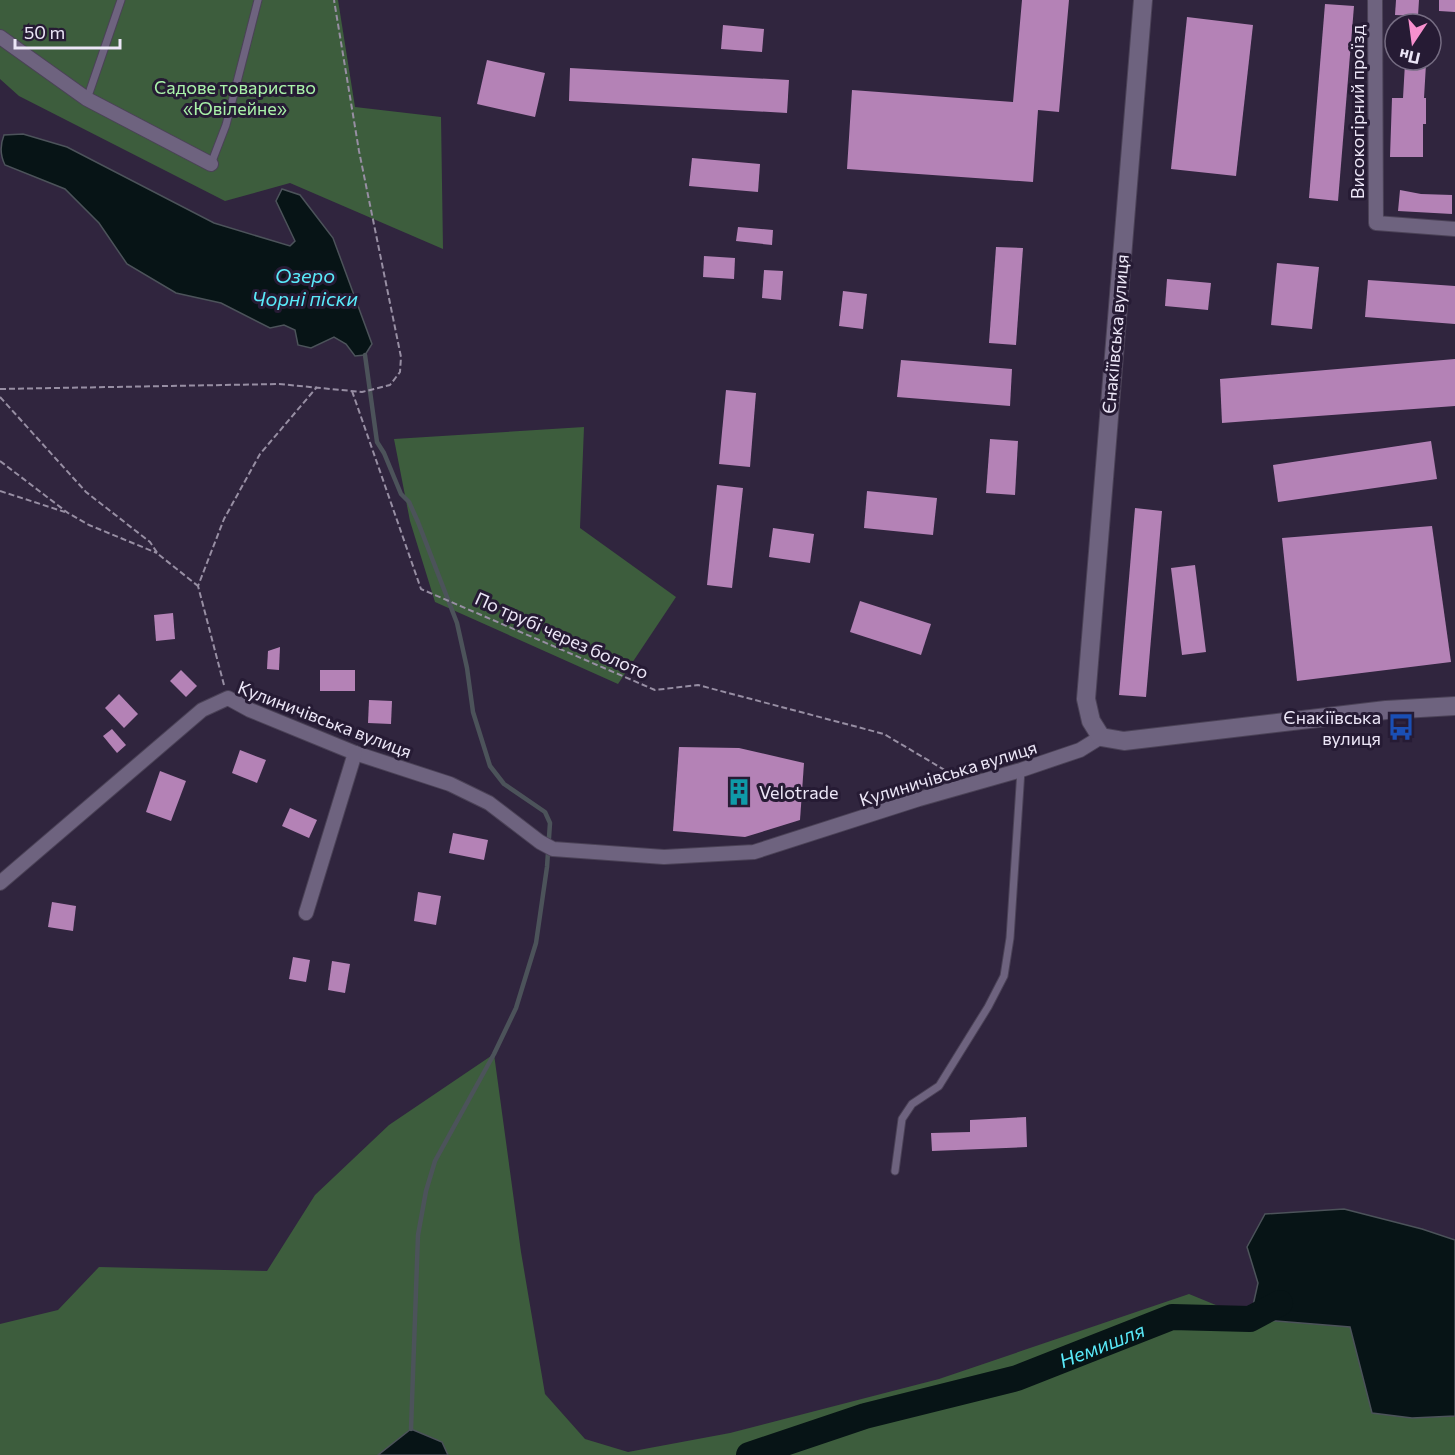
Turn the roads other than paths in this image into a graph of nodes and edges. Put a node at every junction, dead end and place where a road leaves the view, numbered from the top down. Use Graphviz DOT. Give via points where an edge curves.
graph roads {
  1 [pos="121,0"];
  2 [pos="258,0"];
  3 [pos="1143,0"];
  4 [pos="1375,0"];
  5 [pos="0,37"];
  6 [pos="87,99"];
  7 [pos="211,164"];
  8 [pos="1455,229"];
  9 [pos="1455,706"];
  10 [pos="1101,737"];
  11 [pos="355,753"];
  12 [pos="1022,770"];
  13 [pos="0,883"];
  14 [pos="306,913"];
  15 [pos="896,1171"];
  1 -- 6 [label="lane"];
  2 -- 7 [label="lane" via="226,125"];
  3 -- 10 [label="street, Єнакіївська вулиця" via="1086,699 1091,721"];
  4 -- 8 [label="street, Високогірний проїзд" via="1376,223"];
  5 -- 6 [label="street"];
  6 -- 7 [label="street"];
  9 -- 10 [label="street" via="1386,710 1124,741"];
  10 -- 12 [label="street, Кулиничівська вулиця" via="1080,750"];
  11 -- 12 [label="street, Кулиничівська вулиця" via="450,784 489,803 553,849 664,857 754,852"];
  11 -- 13 [label="street, Кулиничівська вулиця" via="228,698 202,710"];
  11 -- 14 [label="street"];
  12 -- 15 [label="lane" via="1004,976 939,1086 912,1104 902,1119"];
}
